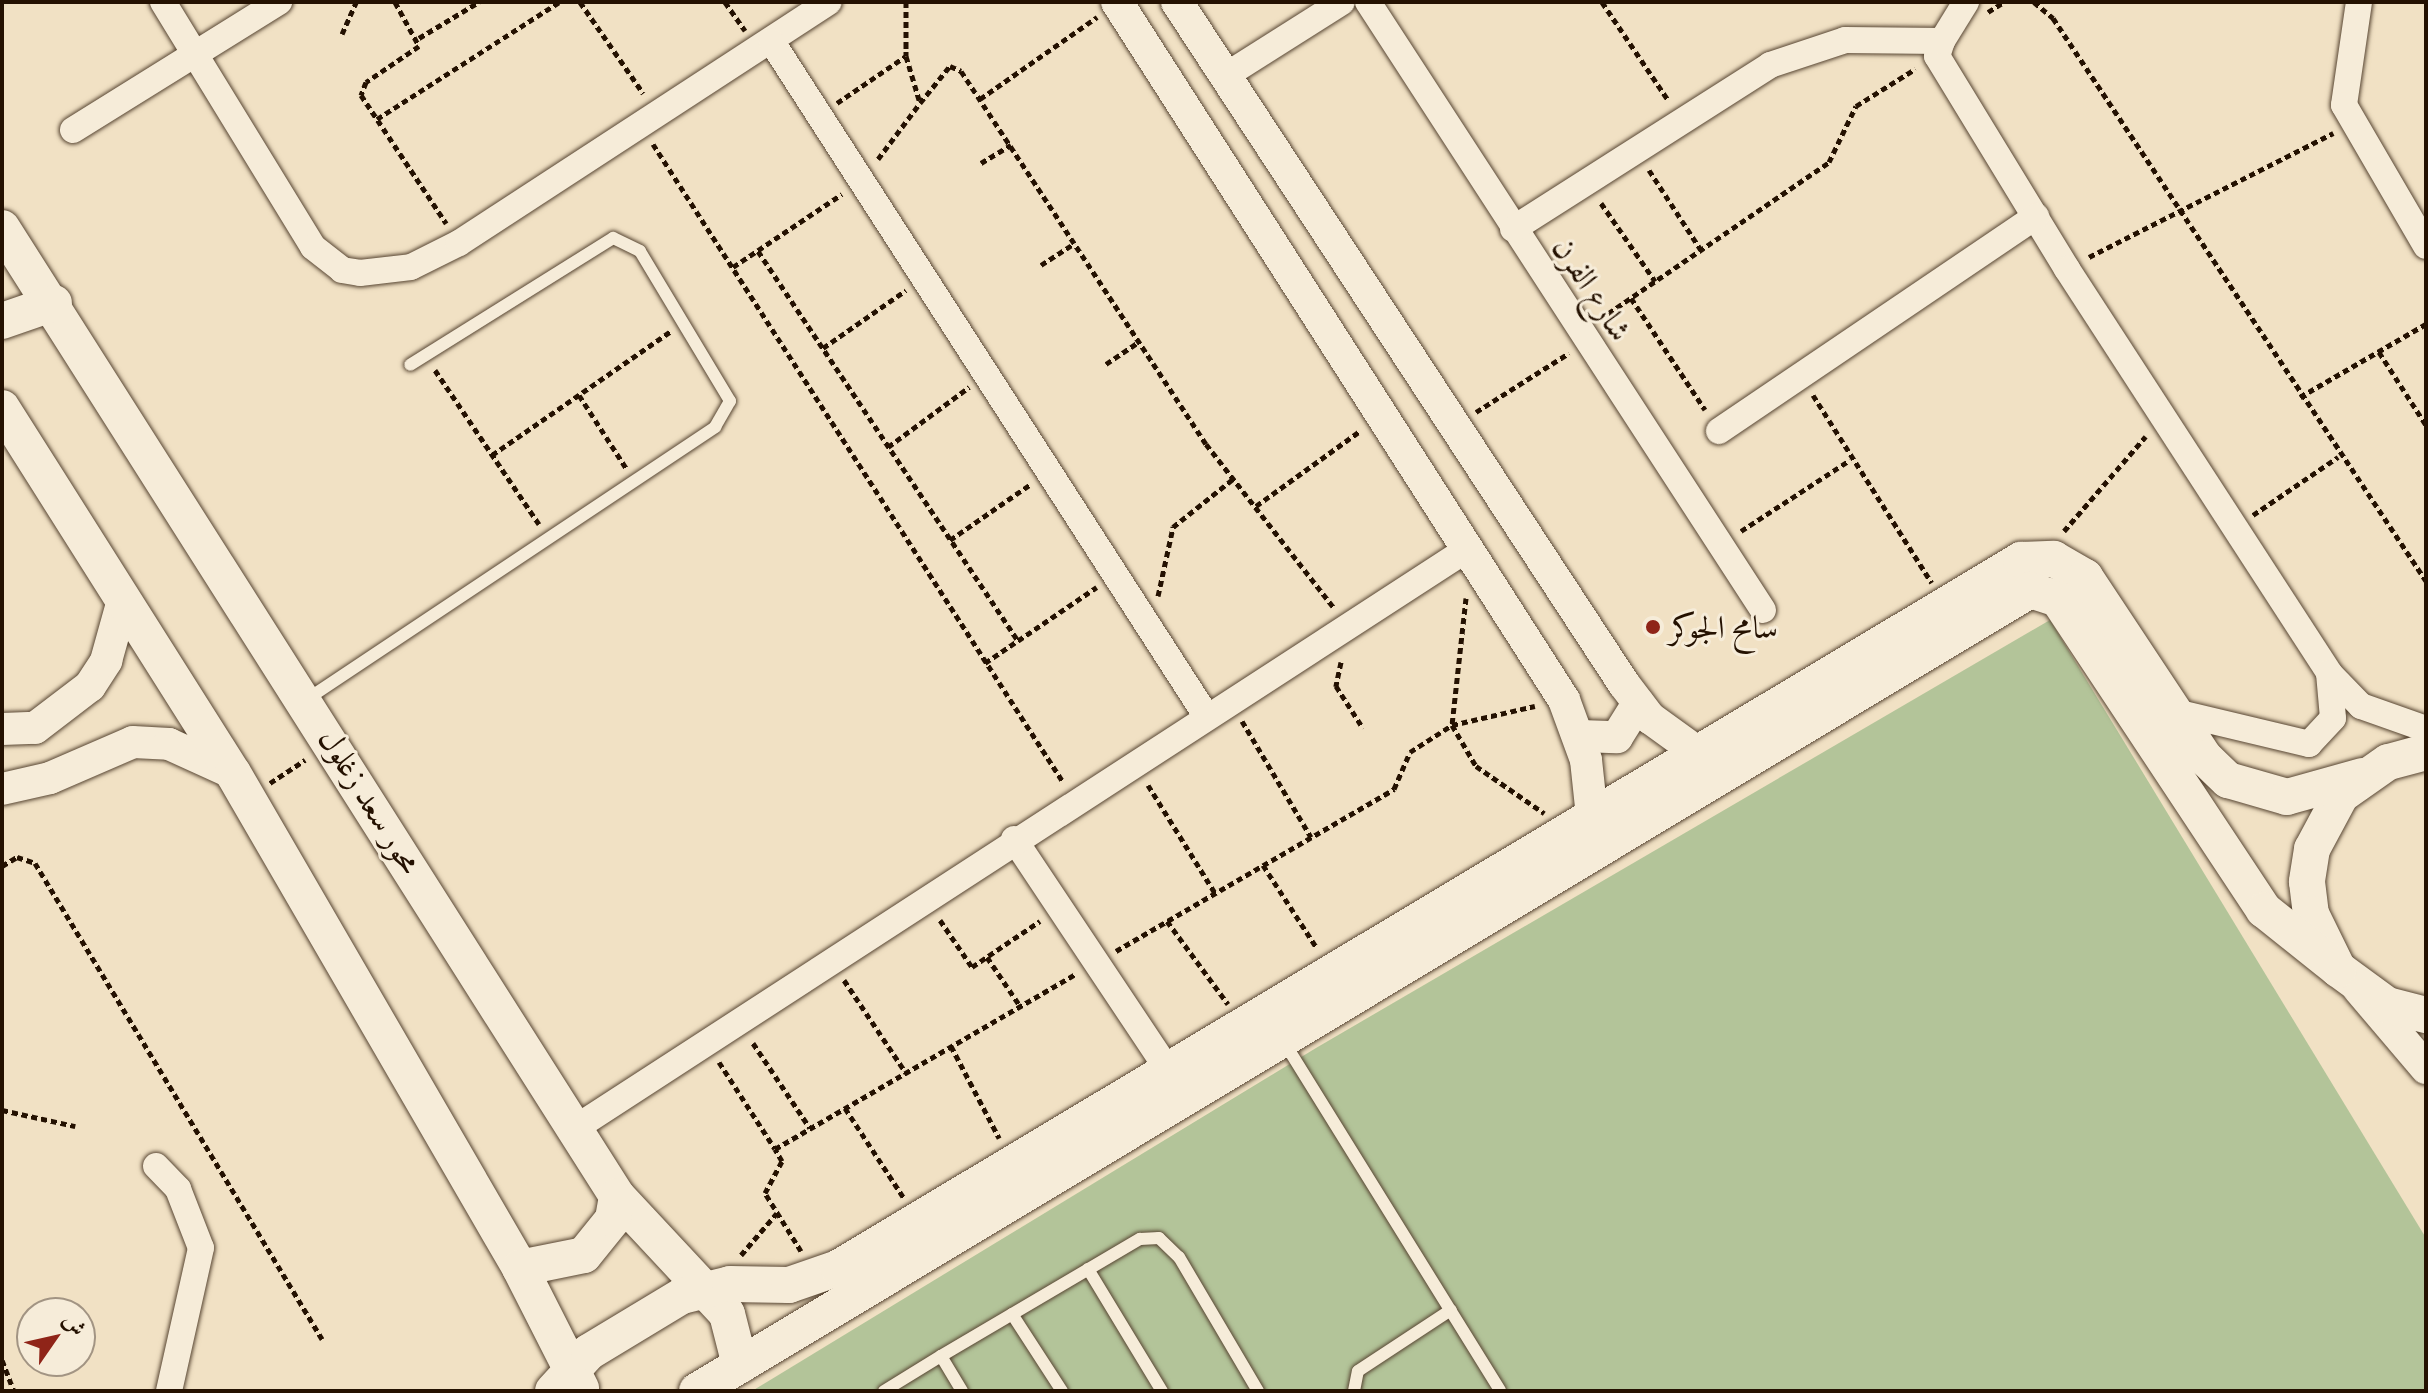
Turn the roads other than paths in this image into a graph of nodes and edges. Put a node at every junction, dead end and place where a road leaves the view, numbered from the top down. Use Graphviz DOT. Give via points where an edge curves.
graph roads {
  1 [pos="163,2"];
  2 [pos="279,2"];
  3 [pos="828,2"];
  4 [pos="1117,2"];
  5 [pos="1177,2"];
  6 [pos="1342,2"];
  7 [pos="1368,2"];
  8 [pos="1966,2"];
  9 [pos="2359,2"];
  10 [pos="772,42"];
  11 [pos="1940,48"];
  12 [pos="195,55"];
  13 [pos="1225,76"];
  14 [pos="73,130"];
  15 [pos="2036,216"];
  16 [pos="2,228"];
  17 [pos="1513,229"];
  18 [pos="2426,246"];
  19 [pos="54,303"];
  20 [pos="2,321"];
  21 [pos="410,365"];
  22 [pos="2,408"];
  23 [pos="1719,431"];
  24 [pos="1469,548"];
  25 [pos="123,600"];
  26 [pos="1763,610"];
  27 [pos="2329,673"];
  28 [pos="306,700"];
  29 [pos="1638,703"];
  30 [pos="2175,712"];
  31 [pos="1207,717"];
  32 [pos="2,729"];
  33 [pos="1580,736"];
  34 [pos="2423,745"];
  35 [pos="1697,752"];
  36 [pos="2362,776"];
  37 [pos="240,785"];
  38 [pos="2,789"];
  39 [pos="1580,823"];
  40 [pos="1014,839"];
  41 [pos="2349,979"];
  42 [pos="2426,1015"];
  43 [pos="1282,1039"];
  44 [pos="2426,1068"];
  45 [pos="1168,1070"];
  46 [pos="574,1129"];
  47 [pos="156,1166"];
  48 [pos="617,1196"];
  49 [pos="520,1268"];
  50 [pos="1088,1269"];
  51 [pos="708,1287"];
  52 [pos="1451,1310"];
  53 [pos="1012,1314"];
  54 [pos="941,1356"];
  55 [pos="740,1365"];
  56 [pos="569,1383"];
  57 [pos="1256,1390"];
  58 [pos="169,1391"];
  59 [pos="697,1391"];
  60 [pos="884,1391"];
  61 [pos="962,1391"];
  62 [pos="1062,1391"];
  63 [pos="1162,1391"];
  64 [pos="1354,1391"];
  65 [pos="1500,1391"];
  1 -- 12 [label="street"];
  2 -- 12 [label="street"];
  3 -- 10 [label="street"];
  4 -- 24 [label="street"];
  5 -- 13 [label="street"];
  6 -- 13 [label="street"];
  7 -- 17 [label="street, شارع الفرن"];
  8 -- 11 [label="street"];
  9 -- 18 [label="street" via="2342,85 2352,124"];
  10 -- 12 [label="street" via="459,243 387,272 342,270 325,261"];
  10 -- 31 [label="street"];
  11 -- 15 [label="street"];
  11 -- 17 [label="street" via="1810,47"];
  12 -- 14 [label="street"];
  13 -- 29 [label="street"];
  15 -- 23 [label="street"];
  15 -- 27 [label="street"];
  16 -- 19 [label="main road, محور سعد زغلول"];
  17 -- 26 [label="street, شارع الفرن"];
  19 -- 20 [label="main road"];
  19 -- 28 [label="main road, محور سعد زغلول"];
  21 -- 28 [label="lane" via="613,238 640,251 729,391 727,411 634,481"];
  22 -- 25 [label="main road"];
  24 -- 31 [label="street"];
  24 -- 33 [label="street" via="1564,700"];
  25 -- 32 [label="street" via="106,661 90,686 35,728"];
  25 -- 37 [label="main road"];
  27 -- 30 [label="street" via="2333,718 2309,744"];
  27 -- 34 [label="street" via="2361,706"];
  28 -- 46 [label="main road, محور سعد زغلول"];
  29 -- 33 [label="street" via="1617,737"];
  29 -- 35 [label="street"];
  30 -- 35 [label="main road" via="2085,577 2041,557 2012,564"];
  30 -- 36 [label="main road" via="2215,770 2256,793 2287,797"];
  31 -- 40 [label="street"];
  33 -- 39 [label="street"];
  34 -- 36 [label="main road"];
  35 -- 39 [label="main road"];
  36 -- 41 [label="main road" via="2324,818 2307,882 2311,914"];
  37 -- 38 [label="street" via="152,741"];
  37 -- 49 [label="main road"];
  39 -- 45 [label="main road"];
  40 -- 45 [label="street"];
  40 -- 46 [label="street"];
  41 -- 42 [label="main road"];
  41 -- 43 [label="main road" via="2264,910 2058,599 2037,589"];
  41 -- 44 [label="street"];
  43 -- 52 [label="lane"];
  43 -- 55 [label="main road"];
  45 -- 51 [label="main road" via="818,1277"];
  46 -- 48 [label="main road, محور سعد زغلول"];
  47 -- 58 [label="street" via="178,1189 201,1248"];
  48 -- 49 [label="main road" via="613,1219 584,1255"];
  48 -- 51 [label="main road, محور سعد زغلول"];
  49 -- 56 [label="main road"];
  50 -- 53 [label="lane"];
  50 -- 57 [label="lane" via="1140,1239 1159,1238 1179,1257"];
  50 -- 63 [label="lane"];
  51 -- 55 [label="main road, محور سعد زغلول" via="735,1330"];
  51 -- 56 [label="main road" via="666,1303"];
  52 -- 64 [label="lane" via="1358,1371"];
  52 -- 65 [label="lane"];
  53 -- 54 [label="lane"];
  53 -- 62 [label="lane"];
  54 -- 60 [label="lane"];
  54 -- 61 [label="lane"];
  55 -- 59 [label="main road"];
}
